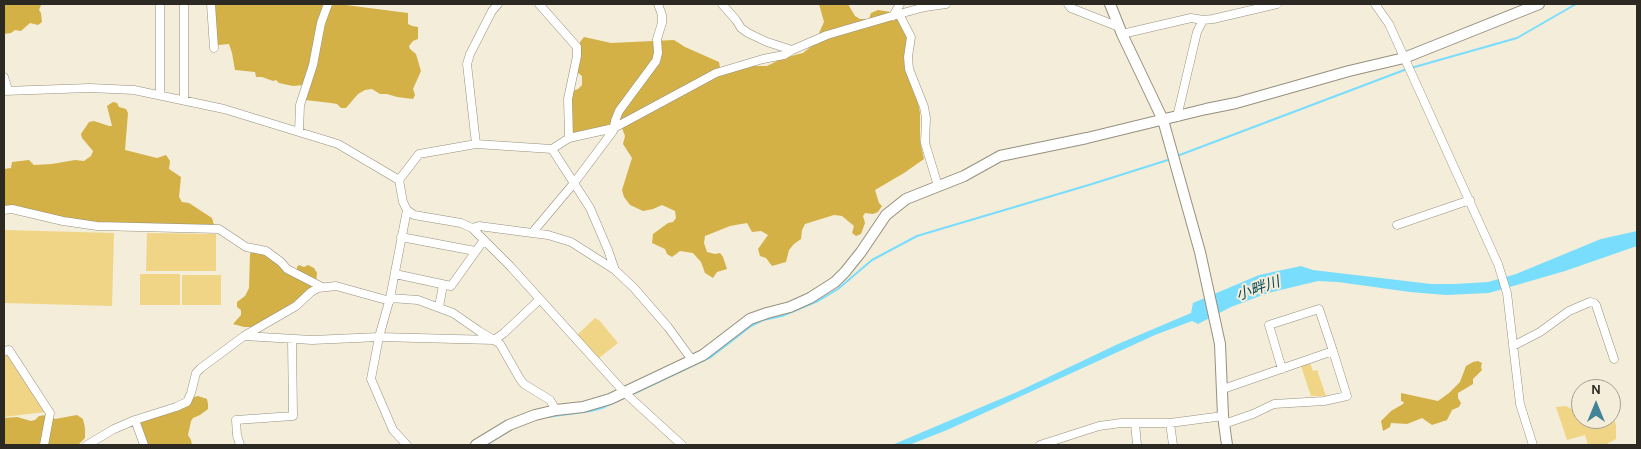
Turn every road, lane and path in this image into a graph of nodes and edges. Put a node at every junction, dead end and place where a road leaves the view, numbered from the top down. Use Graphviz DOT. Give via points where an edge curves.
graph roads {
  1 [pos="160,4"];
  2 [pos="184,4"];
  3 [pos="211,4"];
  4 [pos="328,4"];
  5 [pos="498,4"];
  6 [pos="539,4"];
  7 [pos="658,4"];
  8 [pos="722,4"];
  9 [pos="900,4"];
  10 [pos="946,4"];
  11 [pos="1110,4"];
  12 [pos="1274,4"];
  13 [pos="1375,4"];
  14 [pos="1539,4"];
  15 [pos="1068,5"];
  16 [pos="1254,6"];
  17 [pos="896,15"];
  18 [pos="1204,20"];
  19 [pos="1120,30"];
  20 [pos="214,48"];
  21 [pos="792,50"];
  22 [pos="1404,58"];
  23 [pos="4,77"];
  24 [pos="6,91"];
  25 [pos="160,95"];
  26 [pos="184,100"];
  27 [pos="1177,116"];
  28 [pos="1163,120"];
  29 [pos="614,128"];
  30 [pos="299,132"];
  31 [pos="569,138"];
  32 [pos="476,144"];
  33 [pos="552,149"];
  34 [pos="399,180"];
  35 [pos="574,183"];
  36 [pos="938,186"];
  37 [pos="1470,200"];
  38 [pos="4,210"];
  39 [pos="407,210"];
  40 [pos="1397,225"];
  41 [pos="472,228"];
  42 [pos="532,233"];
  43 [pos="401,237"];
  44 [pos="484,240"];
  45 [pos="475,251"];
  46 [pos="615,270"];
  47 [pos="395,274"];
  48 [pos="443,285"];
  49 [pos="322,287"];
  50 [pos="390,300"];
  51 [pos="539,300"];
  52 [pos="439,307"];
  53 [pos="244,336"];
  54 [pos="379,337"];
  55 [pos="292,339"];
  56 [pos="494,340"];
  57 [pos="1513,346"];
  58 [pos="4,351"];
  59 [pos="1333,351"];
  60 [pos="1614,359"];
  61 [pos="692,360"];
  62 [pos="1282,369"];
  63 [pos="1223,388"];
  64 [pos="624,392"];
  65 [pos="556,410"];
  66 [pos="135,420"];
  67 [pos="1224,420"];
  68 [pos="1135,423"];
  69 [pos="1170,423"];
  70 [pos="1045,444"];
  71 [pos="44,445"];
  72 [pos="87,445"];
  73 [pos="144,445"];
  74 [pos="240,445"];
  75 [pos="407,445"];
  76 [pos="476,445"];
  77 [pos="682,445"];
  78 [pos="1137,445"];
  79 [pos="1173,445"];
  80 [pos="1227,445"];
  81 [pos="1533,445"];
  1 -- 25 [label="street"];
  2 -- 26 [label="street"];
  3 -- 20 [label="street"];
  4 -- 30 [label="street" via="300,105"];
  5 -- 32 [label="street" via="467,64"];
  6 -- 31 [label="street" via="577,47 568,98"];
  7 -- 29 [label="street" via="662,23 656,61 619,111"];
  8 -- 21 [label="street" via="748,33"];
  9 -- 17 [label="street"];
  10 -- 17 [label="street"];
  11 -- 19 [label="street"];
  12 -- 16 [label="street"];
  13 -- 22 [label="street" via="1389,24"];
  14 -- 22 [label="street"];
  15 -- 19 [label="street"];
  16 -- 18 [label="street"];
  17 -- 21 [label="street" via="827,35"];
  17 -- 36 [label="street" via="911,36 909,68 924,107 925,143"];
  18 -- 19 [label="street" via="1191,18"];
  18 -- 27 [label="street" via="1197,32"];
  19 -- 28 [label="street"];
  21 -- 29 [label="street" via="716,73"];
  22 -- 27 [label="street" via="1258,98"];
  22 -- 37 [label="street"];
  23 -- 24 [label="street"];
  24 -- 25 [label="street" via="90,88"];
  25 -- 26 [label="street"];
  26 -- 30 [label="street"];
  27 -- 28 [label="street"];
  28 -- 36 [label="street" via="1000,156"];
  28 -- 63 [label="street" via="1216,321"];
  29 -- 31 [label="street"];
  29 -- 35 [label="street"];
  30 -- 34 [label="street" via="338,144"];
  31 -- 33 [label="street"];
  32 -- 33 [label="street"];
  32 -- 34 [label="street" via="418,154"];
  33 -- 35 [label="street"];
  34 -- 39 [label="street"];
  35 -- 42 [label="street"];
  35 -- 46 [label="street" via="590,208"];
  36 -- 61 [label="street" via="906,199 886,215 853,263 835,282 800,303 750,319 712,349"];
  37 -- 40 [label="street"];
  37 -- 57 [label="street" via="1507,293"];
  38 -- 49 [label="street" via="97,226 219,229 246,246 266,251 287,269"];
  39 -- 41 [label="street" via="414,215"];
  39 -- 43 [label="street"];
  41 -- 42 [label="street"];
  41 -- 44 [label="street"];
  42 -- 46 [label="street" via="572,242"];
  43 -- 45 [label="street"];
  43 -- 47 [label="street"];
  44 -- 45 [label="street"];
  44 -- 51 [label="street"];
  45 -- 48 [label="street" via="451,286"];
  46 -- 61 [label="street" via="640,294"];
  47 -- 48 [label="street"];
  47 -- 50 [label="street"];
  48 -- 52 [label="street"];
  49 -- 50 [label="street" via="336,286"];
  49 -- 53 [label="street"];
  50 -- 52 [label="street" via="418,300"];
  50 -- 54 [label="street"];
  51 -- 56 [label="street"];
  51 -- 64 [label="street"];
  52 -- 56 [label="street" via="453,312"];
  53 -- 55 [label="street"];
  53 -- 66 [label="street" via="196,373 187,402"];
  54 -- 55 [label="street"];
  54 -- 56 [label="street"];
  54 -- 75 [label="street" via="370,379 393,430"];
  55 -- 74 [label="street" via="293,416 236,420"];
  56 -- 65 [label="street" via="500,344 524,384 550,400"];
  57 -- 60 [label="street" via="1569,311 1590,302 1596,305"];
  57 -- 81 [label="street" via="1522,412"];
  58 -- 71 [label="street" via="9,350 50,413"];
  59 -- 62 [label="street"];
  59 -- 62 [label="street" via="1319,308 1277,322 1269,325"];
  59 -- 67 [label="street" via="1347,396 1274,404 1253,414"];
  61 -- 64 [label="street"];
  62 -- 63 [label="street"];
  63 -- 67 [label="street"];
  64 -- 65 [label="street" via="600,403"];
  64 -- 77 [label="street"];
  65 -- 76 [label="street" via="509,425"];
  66 -- 72 [label="street"];
  66 -- 73 [label="street"];
  67 -- 69 [label="street"];
  67 -- 80 [label="street"];
  68 -- 69 [label="street"];
  68 -- 70 [label="street" via="1099,426"];
  68 -- 78 [label="street"];
  69 -- 79 [label="street"];
}
